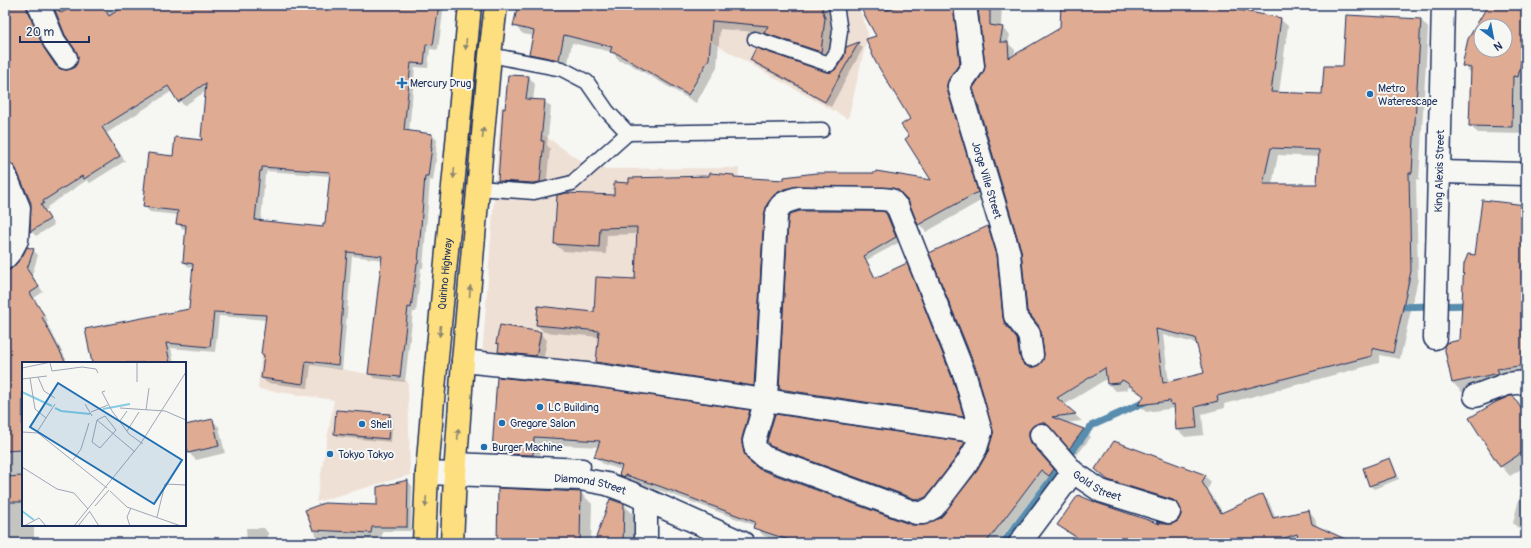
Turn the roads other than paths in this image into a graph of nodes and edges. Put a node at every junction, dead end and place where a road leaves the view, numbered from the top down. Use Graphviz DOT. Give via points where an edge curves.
graph roads {
  1 [pos="39,5"];
  2 [pos="470,5"];
  3 [pos="496,5"];
  4 [pos="836,5"];
  5 [pos="965,5"];
  6 [pos="1443,5"];
  7 [pos="755,39"];
  8 [pos="490,55"];
  9 [pos="66,58"];
  10 [pos="822,130"];
  11 [pos="628,133"];
  12 [pos="1440,172"];
  13 [pos="5,174"];
  14 [pos="1526,174"];
  15 [pos="478,188"];
  16 [pos="5,258"];
  17 [pos="1435,338"];
  18 [pos="1032,355"];
  19 [pos="463,362"];
  20 [pos="1526,382"];
  21 [pos="1475,396"];
  22 [pos="766,399"];
  23 [pos="981,432"];
  24 [pos="1041,435"];
  25 [pos="583,466"];
  26 [pos="455,467"];
  27 [pos="1074,472"];
  28 [pos="427,473"];
  29 [pos="646,500"];
  30 [pos="1169,512"];
  31 [pos="1029,540"];
  32 [pos="424,543"];
  33 [pos="452,543"];
  34 [pos="646,543"];
  35 [pos="743,543"];
  1 -- 9 [label="street" via="54,41"];
  2 -- 28 [label="main road, Quirino Highway, one-way"];
  3 -- 8 [label="main road"];
  4 -- 7 [label="lane" via="840,31 837,52 829,64"];
  5 -- 18 [label="street, Jorge Ville Street" via="973,66 959,86 1009,253 1015,316 1029,334"];
  6 -- 12 [label="street, King Alexis Street"];
  8 -- 11 [label="lane" via="562,69 587,82 607,111"];
  15 -- 8 [label="main road, one-way"];
  10 -- 11 [label="lane"];
  11 -- 15 [label="lane" via="572,183 534,192"];
  12 -- 14 [label="street"];
  12 -- 17 [label="street, King Alexis Street"];
  13 -- 16 [label="street" via="19,208 17,240"];
  19 -- 15 [label="main road, one-way"];
  19 -- 22 [label="street" via="596,375"];
  26 -- 19 [label="main road, one-way"];
  20 -- 21 [label="street" via="1507,384"];
  22 -- 23 [label="street"];
  22 -- 23 [label="street" via="754,441 756,450 764,457 916,512 923,513 934,507 966,465 976,448"];
  22 -- 23 [label="street" via="778,208 783,203 798,198 891,200 898,208 965,376"];
  24 -- 27 [label="street, Gold Street"];
  25 -- 26 [label="lane"];
  26 -- 28 [label="street, Diamond Street"];
  26 -- 29 [label="street, Diamond Street" via="580,479 607,484"];
  26 -- 33 [label="main road"];
  27 -- 30 [label="street, Gold Street" via="1102,491"];
  27 -- 31 [label="street"];
  28 -- 32 [label="main road, Quirino Highway, one-way"];
  29 -- 34 [label="street"];
  29 -- 35 [label="street, Diamond Street"];
}
